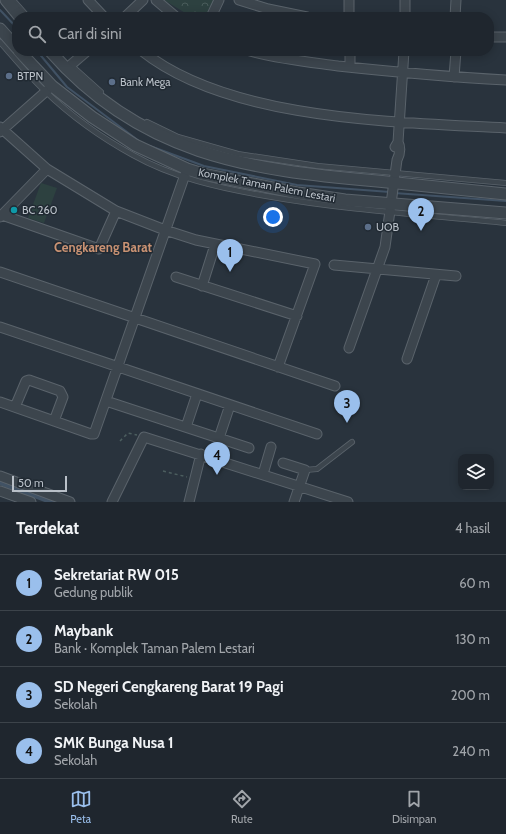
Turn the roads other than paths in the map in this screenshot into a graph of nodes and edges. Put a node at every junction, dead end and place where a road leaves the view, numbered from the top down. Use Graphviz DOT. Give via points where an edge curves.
graph roads {
  1 [pos="6,0"];
  2 [pos="13,0"];
  3 [pos="88,0"];
  4 [pos="143,0"];
  5 [pos="156,0"];
  6 [pos="219,0"];
  7 [pos="239,0"];
  8 [pos="349,0"];
  9 [pos="405,0"];
  10 [pos="456,0"];
  11 [pos="16,12"];
  12 [pos="24,12"];
  13 [pos="99,12"];
  14 [pos="130,12"];
  15 [pos="170,12"];
  16 [pos="213,12"];
  17 [pos="279,12"];
  18 [pos="349,12"];
  19 [pos="405,12"];
  20 [pos="455,12"];
  21 [pos="0,30"];
  22 [pos="494,37"];
  23 [pos="506,37"];
  24 [pos="0,42"];
  25 [pos="12,43"];
  26 [pos="12,54"];
  27 [pos="14,56"];
  28 [pos="23,56"];
  29 [pos="56,56"];
  30 [pos="61,56"];
  31 [pos="81,56"];
  32 [pos="150,56"];
  33 [pos="276,56"];
  34 [pos="350,56"];
  35 [pos="404,56"];
  36 [pos="456,56"];
  37 [pos="69,67"];
  38 [pos="350,67"];
  39 [pos="403,73"];
  40 [pos="454,77"];
  41 [pos="506,80"];
  42 [pos="48,89"];
  43 [pos="400,122"];
  44 [pos="506,128"];
  45 [pos="1,130"];
  46 [pos="47,169"];
  47 [pos="186,173"];
  48 [pos="394,181"];
  49 [pos="506,183"];
  50 [pos="506,194"];
  51 [pos="391,204"];
  52 [pos="116,211"];
  53 [pos="506,213"];
  54 [pos="1,216"];
  55 [pos="506,223"];
  56 [pos="165,230"];
  57 [pos="216,245"];
  58 [pos="334,265"];
  59 [pos="378,269"];
  60 [pos="0,272"];
  61 [pos="436,275"];
  62 [pos="456,276"];
  63 [pos="176,277"];
  64 [pos="202,286"];
  65 [pos="297,316"];
  66 [pos="134,318"];
  67 [pos="0,327"];
  68 [pos="349,348"];
  69 [pos="407,359"];
  70 [pos="118,367"];
  71 [pos="278,367"];
  72 [pos="335,386"];
  73 [pos="197,394"];
  74 [pos="106,400"];
  75 [pos="0,402"];
  76 [pos="230,405"];
  77 [pos="15,407"];
  78 [pos="54,421"];
  79 [pos="186,427"];
  80 [pos="318,434"];
  81 [pos="219,438"];
  82 [pos="352,442"];
  83 [pos="272,447"];
  84 [pos="249,448"];
  85 [pos="201,454"];
  86 [pos="284,463"];
  87 [pos="305,470"];
  88 [pos="263,474"];
  89 [pos="0,476"];
  90 [pos="299,487"];
  91 [pos="0,491"];
  92 [pos="31,502"];
  93 [pos="70,502"];
  94 [pos="112,502"];
  95 [pos="188,502"];
  96 [pos="294,502"];
  97 [pos="348,502"];
  1 -- 11 [label="street"];
  2 -- 12 [label="lane"];
  3 -- 13 [label="street"];
  4 -- 14 [label="street"];
  5 -- 15 [label="street"];
  6 -- 16 [label="street"];
  7 -- 17 [label="street"];
  8 -- 18 [label="street"];
  9 -- 19 [label="street"];
  10 -- 20 [label="street"];
  21 -- 25 [label="street"];
  22 -- 23 [label="street"];
  24 -- 26 [label="lane"];
  27 -- 42 [label="lane"];
  28 -- 42 [label="street, Komplek Taman Palem Lestari"];
  29 -- 37 [label="street, Komplek Taman Palem Lestari"];
  30 -- 37 [label="lane"];
  31 -- 37 [label="street"];
  32 -- 43 [label="street" via="204,87 242,98 345,117"];
  33 -- 38 [label="street"];
  34 -- 38 [label="street"];
  35 -- 39 [label="street"];
  36 -- 40 [label="street"];
  37 -- 48 [label="street, Komplek Taman Palem Lestari" via="103,101 144,128 174,143 297,174"];
  38 -- 39 [label="street"];
  39 -- 40 [label="street"];
  39 -- 43 [label="street"];
  40 -- 41 [label="street"];
  42 -- 45 [label="street"];
  42 -- 47 [label="street, Komplek Taman Palem Lestari" via="135,145"];
  43 -- 44 [label="street"];
  43 -- 48 [label="street" via="394,155 397,160"];
  45 -- 46 [label="street"];
  46 -- 52 [label="street"];
  46 -- 54 [label="street"];
  47 -- 51 [label="street, Komplek Taman Palem Lestari" via="203,174 298,193"];
  47 -- 56 [label="street"];
  48 -- 49 [label="lane"];
  48 -- 50 [label="street, Komplek Taman Palem Lestari"];
  48 -- 51 [label="street"];
  51 -- 53 [label="street, Komplek Taman Palem Lestari"];
  51 -- 55 [label="lane"];
  51 -- 59 [label="street" via="387,239"];
  52 -- 54 [label="street" via="99,249"];
  52 -- 56 [label="street"];
  56 -- 57 [label="street"];
  56 -- 66 [label="street"];
  57 -- 64 [label="street"];
  57 -- 65 [label="street" via="315,264"];
  58 -- 59 [label="street"];
  59 -- 61 [label="street"];
  59 -- 68 [label="street"];
  60 -- 66 [label="street"];
  61 -- 62 [label="street"];
  61 -- 69 [label="street"];
  63 -- 64 [label="street"];
  64 -- 65 [label="street"];
  65 -- 71 [label="street"];
  66 -- 70 [label="street"];
  66 -- 71 [label="street"];
  67 -- 70 [label="street"];
  70 -- 73 [label="street"];
  70 -- 74 [label="street"];
  71 -- 72 [label="street"];
  73 -- 76 [label="street"];
  73 -- 79 [label="street"];
  74 -- 78 [label="street" via="94,434"];
  74 -- 79 [label="street"];
  75 -- 77 [label="street"];
  76 -- 80 [label="street"];
  76 -- 81 [label="street"];
  77 -- 78 [label="street"];
  77 -- 78 [label="street" via="26,381 60,391 62,397"];
  79 -- 81 [label="street"];
  81 -- 84 [label="street"];
  82 -- 87 [label="lane" via="317,469"];
  83 -- 88 [label="street"];
  85 -- 88 [label="street"];
  85 -- 94 [label="street" via="144,437"];
  85 -- 95 [label="street"];
  86 -- 87 [label="street"];
  87 -- 90 [label="street"];
  88 -- 90 [label="street"];
  89 -- 93 [label="street"];
  90 -- 96 [label="street"];
  90 -- 97 [label="street"];
  91 -- 92 [label="street"];
}
